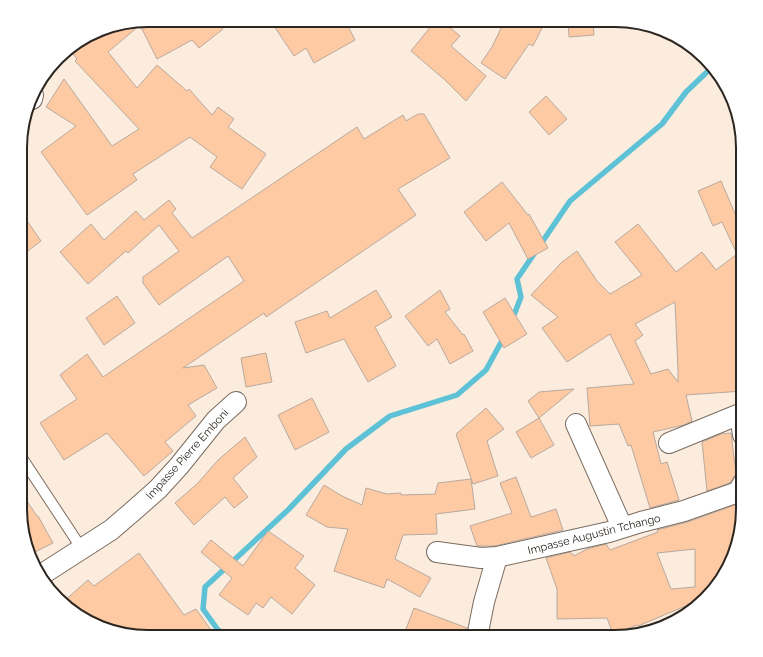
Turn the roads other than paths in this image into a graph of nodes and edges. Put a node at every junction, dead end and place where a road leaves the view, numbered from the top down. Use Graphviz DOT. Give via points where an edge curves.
graph roads {
  1 [pos="236,402"];
  2 [pos="736,416"];
  3 [pos="576,424"];
  4 [pos="669,443"];
  5 [pos="27,465"];
  6 [pos="736,493"];
  7 [pos="622,527"];
  8 [pos="82,549"];
  9 [pos="437,552"];
  10 [pos="497,557"];
  11 [pos="45,573"];
  12 [pos="478,630"];
  1 -- 8 [label="street, Impasse Pierre Emboni" via="216,420 158,489 111,530"];
  2 -- 4 [label="street"];
  3 -- 7 [label="street"];
  5 -- 8 [label="lane"];
  6 -- 7 [label="street, Impasse Augustin Tchango" via="684,511"];
  7 -- 10 [label="street, Impasse Augustin Tchango"];
  8 -- 11 [label="street, Impasse Pierre Emboni"];
  9 -- 10 [label="street, Impasse Augustin Tchango" via="481,558"];
  10 -- 12 [label="street"];
}
